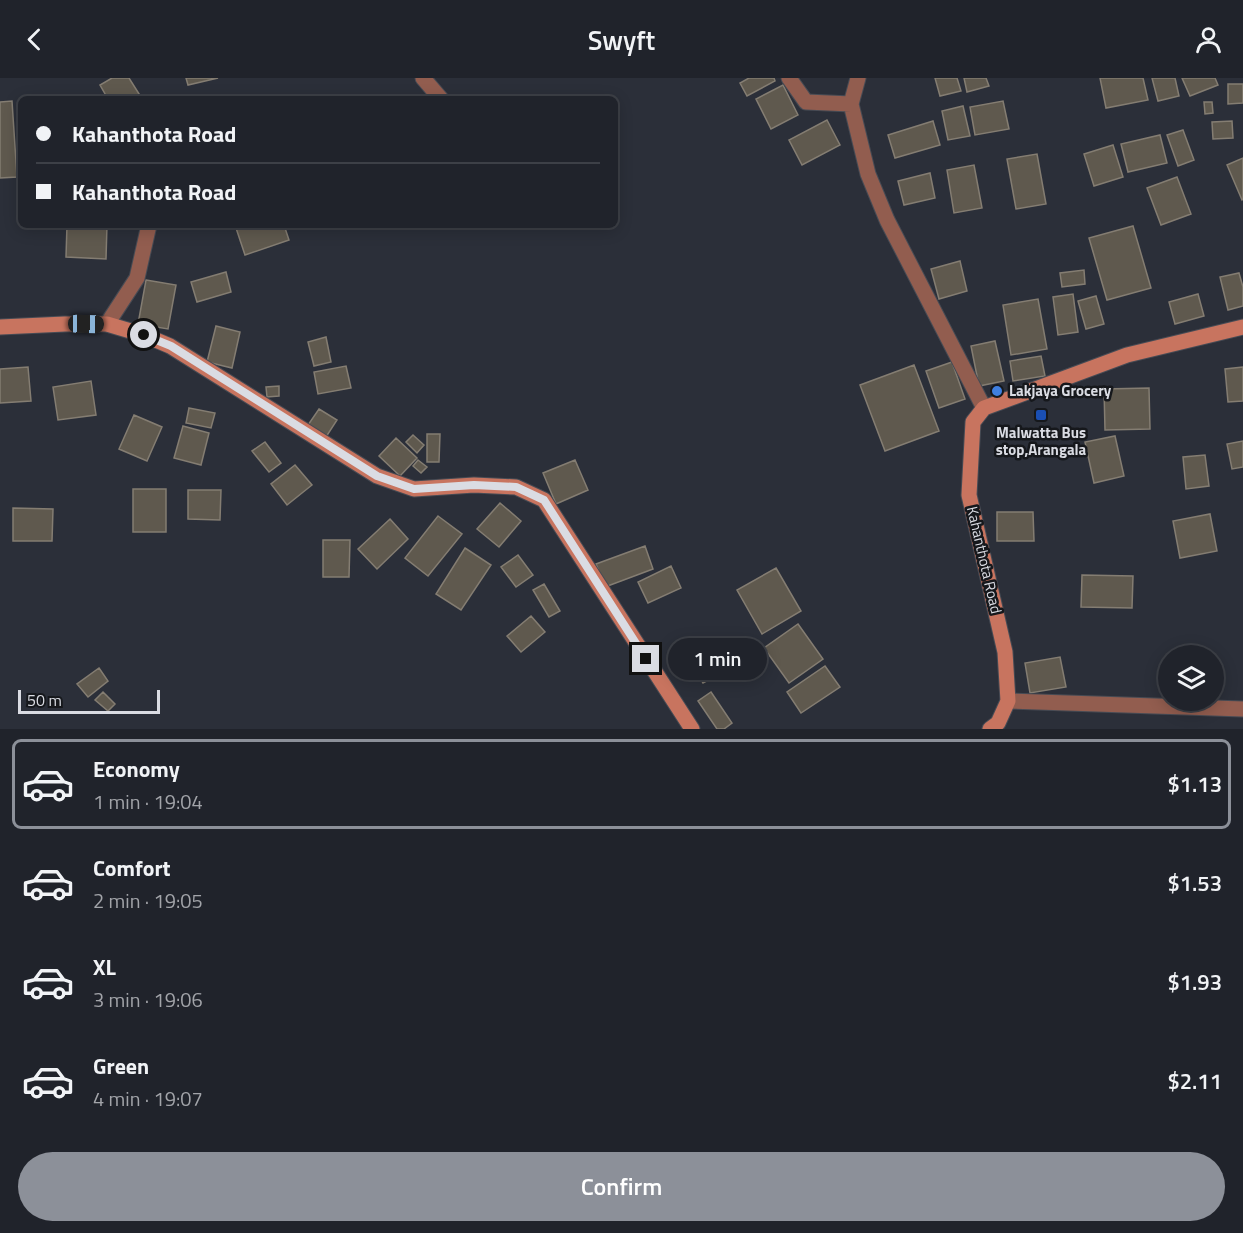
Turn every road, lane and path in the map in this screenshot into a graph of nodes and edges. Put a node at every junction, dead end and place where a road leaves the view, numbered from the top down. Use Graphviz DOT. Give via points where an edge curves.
graph roads {
  1 [pos="423,78"];
  2 [pos="789,78"];
  3 [pos="858,78"];
  4 [pos="438,96"];
  5 [pos="851,104"];
  6 [pos="148,228"];
  7 [pos="107,324"];
  8 [pos="0,327"];
  9 [pos="1243,327"];
  10 [pos="984,408"];
  11 [pos="1008,701"];
  12 [pos="1243,710"];
  13 [pos="692,729"];
  14 [pos="990,729"];
  1 -- 4 [label="street"];
  2 -- 5 [label="street" via="806,102"];
  3 -- 5 [label="street"];
  5 -- 10 [label="street" via="868,174 887,220"];
  6 -- 7 [label="street" via="137,278"];
  7 -- 8 [label="main road"];
  7 -- 13 [label="main road" via="171,346 377,476 414,489 516,487 544,500"];
  9 -- 10 [label="main road" via="1127,355"];
  10 -- 11 [label="main road, Kahanthota Road" via="973,422 969,495 1005,652"];
  11 -- 12 [label="street"];
  11 -- 14 [label="main road" via="998,723"];
}
